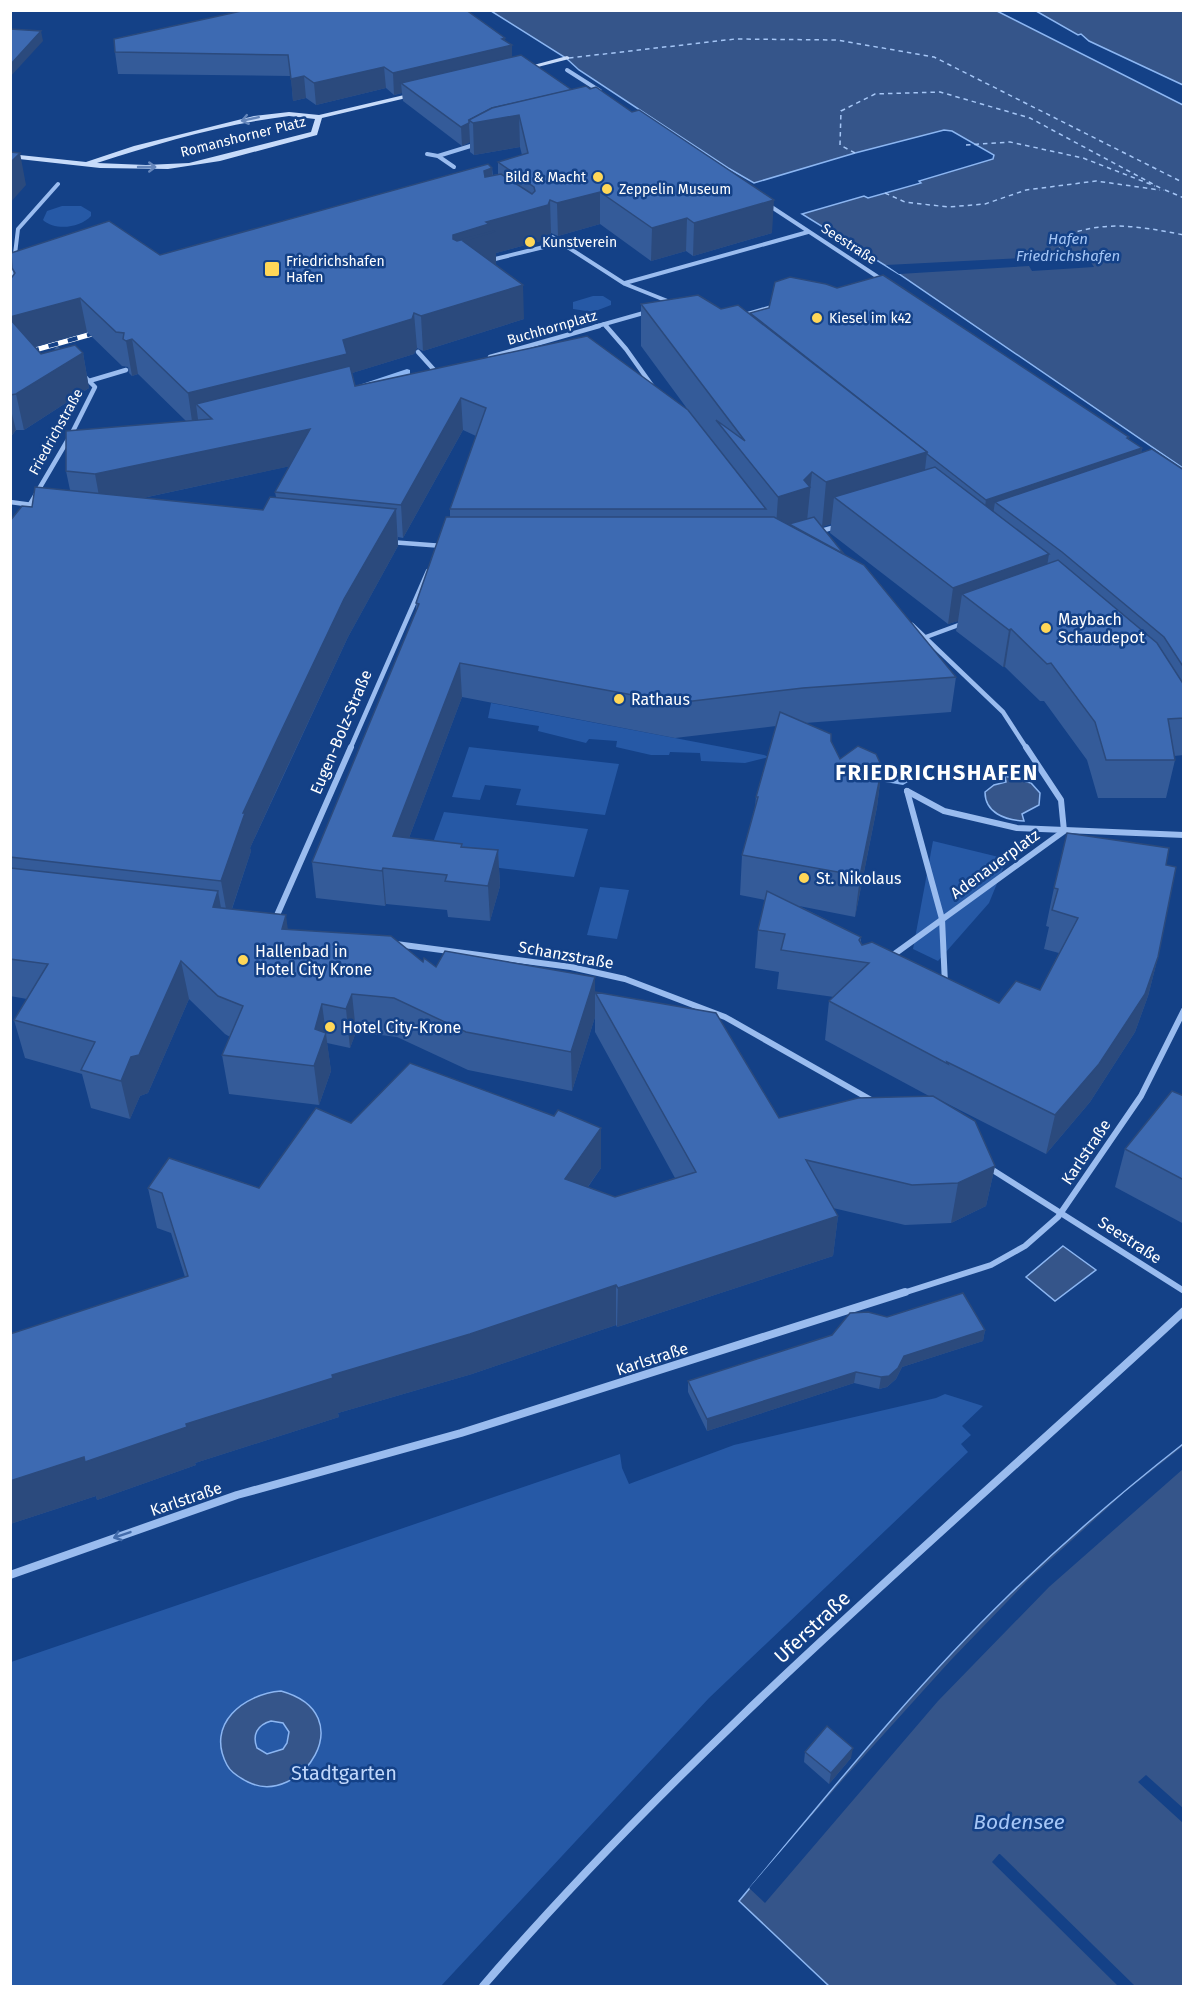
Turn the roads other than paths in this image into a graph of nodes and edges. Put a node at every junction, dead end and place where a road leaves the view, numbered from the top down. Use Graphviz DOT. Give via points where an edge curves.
graph roads {
  1 [pos="567,58"];
  2 [pos="517,70"];
  3 [pos="567,70"];
  4 [pos="424,92"];
  5 [pos="602,92"];
  6 [pos="319,117"];
  7 [pos="484,140"];
  8 [pos="427,154"];
  9 [pos="10,156"];
  10 [pos="438,156"];
  11 [pos="88,163"];
  12 [pos="454,167"];
  13 [pos="58,184"];
  14 [pos="760,200"];
  15 [pos="808,232"];
  16 [pos="552,237"];
  17 [pos="560,243"];
  18 [pos="482,263"];
  19 [pos="879,277"];
  20 [pos="868,280"];
  21 [pos="625,284"];
  22 [pos="889,284"];
  23 [pos="14,292"];
  24 [pos="780,305"];
  25 [pos="664,307"];
  26 [pos="654,310"];
  27 [pos="737,317"];
  28 [pos="604,324"];
  29 [pos="418,352"];
  30 [pos="482,359"];
  31 [pos="126,370"];
  32 [pos="445,370"];
  33 [pos="436,372"];
  34 [pos="82,374"];
  35 [pos="424,375"];
  36 [pos="89,381"];
  37 [pos="659,395"];
  38 [pos="73,431"];
  39 [pos="84,431"];
  40 [pos="10,502"];
  41 [pos="30,505"];
  42 [pos="52,507"];
  43 [pos="23,513"];
  44 [pos="841,525"];
  45 [pos="807,535"];
  46 [pos="386,542"];
  47 [pos="439,546"];
  48 [pos="451,546"];
  49 [pos="435,556"];
  50 [pos="430,566"];
  51 [pos="968,622"];
  52 [pos="909,623"];
  53 [pos="926,637"];
  54 [pos="1064,831"];
  55 [pos="1184,835"];
  56 [pos="942,920"];
  57 [pos="270,931"];
  58 [pos="387,944"];
  59 [pos="878,965"];
  60 [pos="946,995"];
  61 [pos="1184,1010"];
  62 [pos="879,1104"];
  63 [pos="984,1165"];
  64 [pos="1061,1212"];
  65 [pos="1184,1291"];
  66 [pos="1184,1311"];
  67 [pos="10,1575"];
  68 [pos="483,1986"];
  1 -- 2 [label="main road"];
  3 -- 5 [label="street"];
  4 -- 6 [label="main road, Romanshorner Platz"];
  6 -- 11 [label="main road, Romanshorner Platz, one-way" via="288,114 254,118"];
  11 -- 6 [label="main road, Romanshorner Platz, one-way" via="189,165 314,133"];
  7 -- 10 [label="street"];
  8 -- 10 [label="street"];
  9 -- 11 [label="main road, Romanshorner Platz"];
  10 -- 12 [label="street"];
  13 -- 23 [label="street" via="18,229"];
  14 -- 15 [label="street, Seestraße"];
  15 -- 19 [label="street, Seestraße"];
  15 -- 21 [label="street"];
  16 -- 17 [label="street"];
  17 -- 18 [label="street"];
  17 -- 21 [label="street"];
  19 -- 20 [label="street"];
  19 -- 22 [label="street, Seestraße"];
  21 -- 25 [label="street" via="675,304"];
  24 -- 27 [label="street"];
  26 -- 28 [label="street, Buchhornplatz"];
  28 -- 30 [label="street, Buchhornplatz"];
  28 -- 37 [label="street"];
  29 -- 33 [label="street"];
  31 -- 36 [label="street"];
  32 -- 33 [label="street"];
  33 -- 35 [label="street"];
  34 -- 36 [label="street, Friedrichstraße"];
  36 -- 38 [label="street, Friedrichstraße" via="95,387"];
  38 -- 39 [label="street"];
  38 -- 41 [label="street, Friedrichstraße"];
  40 -- 41 [label="street"];
  41 -- 42 [label="street"];
  41 -- 43 [label="street, Friedrichstraße"];
  44 -- 45 [label="street"];
  46 -- 47 [label="street"];
  47 -- 48 [label="street"];
  47 -- 49 [label="street"];
  50 -- 57 [label="street, Eugen-Bolz-Straße"];
  51 -- 53 [label="street"];
  52 -- 53 [label="street, Adenauerplatz"];
  53 -- 54 [label="street, Adenauerplatz" via="1003,712 1061,800"];
  54 -- 55 [label="street, Adenauerplatz"];
  54 -- 56 [label="street, Adenauerplatz"];
  54 -- 56 [label="street, Adenauerplatz" via="1017,828 944,811 907,791"];
  56 -- 59 [label="street, Adenauerplatz"];
  56 -- 60 [label="street, Adenauerplatz"];
  58 -- 62 [label="street, Schanzstraße" via="571,967 625,979 725,1017"];
  61 -- 64 [label="street, Karlstraße" via="1141,1096"];
  63 -- 64 [label="street"];
  64 -- 65 [label="street, Seestraße"];
  64 -- 67 [label="street, Karlstraße, one-way" via="1025,1246 966,1274 461,1433 237,1495"];
  66 -- 68 [label="street, Uferstraße" via="839,1623 689,1767"];
}
